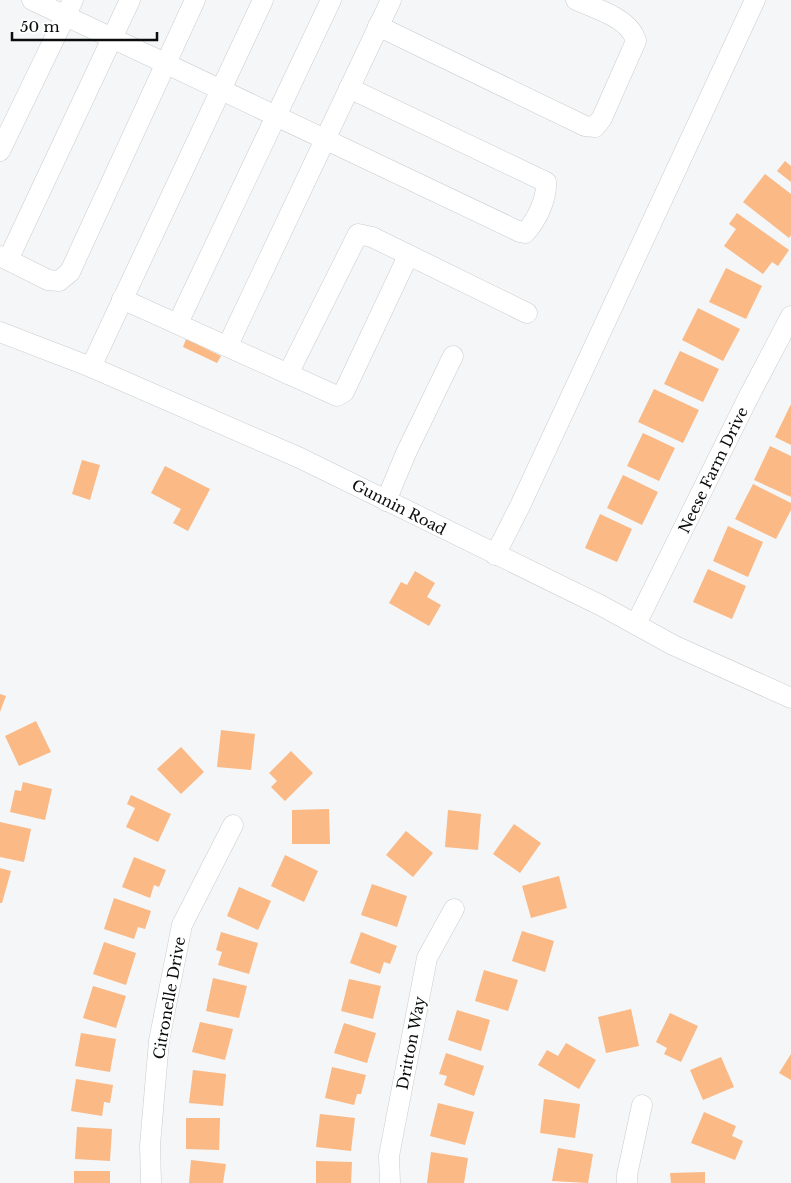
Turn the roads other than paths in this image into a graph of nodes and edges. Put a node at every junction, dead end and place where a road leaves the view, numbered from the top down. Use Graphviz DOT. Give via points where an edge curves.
graph roads {
  1 [pos="32,0"];
  2 [pos="130,0"];
  3 [pos="194,0"];
  4 [pos="263,0"];
  5 [pos="331,0"];
  6 [pos="391,0"];
  7 [pos="576,0"];
  8 [pos="755,0"];
  9 [pos="69,8"];
  10 [pos="378,26"];
  11 [pos="112,38"];
  12 [pos="165,63"];
  13 [pos="349,88"];
  14 [pos="221,89"];
  15 [pos="276,116"];
  16 [pos="325,139"];
  17 [pos="0,151"];
  18 [pos="408,256"];
  19 [pos="4,258"];
  20 [pos="122,299"];
  21 [pos="527,313"];
  22 [pos="791,316"];
  23 [pos="178,323"];
  24 [pos="0,332"];
  25 [pos="228,346"];
  26 [pos="453,356"];
  27 [pos="91,367"];
  28 [pos="288,374"];
  29 [pos="386,501"];
  30 [pos="495,555"];
  31 [pos="636,624"];
  32 [pos="791,698"];
  33 [pos="234,825"];
  34 [pos="454,908"];
  35 [pos="642,1105"];
  36 [pos="151,1183"];
  37 [pos="390,1183"];
  38 [pos="627,1183"];
  1 -- 9 [label="street"];
  2 -- 11 [label="street"];
  3 -- 12 [label="street"];
  4 -- 14 [label="street"];
  5 -- 15 [label="street"];
  6 -- 10 [label="street"];
  7 -- 10 [label="street" via="618,19 634,31 636,41 595,127 585,126"];
  8 -- 30 [label="street"];
  9 -- 11 [label="street"];
  9 -- 17 [label="street"];
  10 -- 13 [label="street"];
  11 -- 12 [label="street"];
  11 -- 19 [label="street"];
  12 -- 14 [label="street"];
  12 -- 19 [label="street" via="70,272 59,281 48,280"];
  13 -- 16 [label="street"];
  13 -- 16 [label="street" via="546,182 546,192 532,226 520,232"];
  14 -- 15 [label="street"];
  14 -- 20 [label="street"];
  15 -- 16 [label="street"];
  15 -- 23 [label="street"];
  16 -- 25 [label="street"];
  18 -- 21 [label="street"];
  18 -- 28 [label="street" via="372,237 358,234"];
  18 -- 28 [label="street" via="344,392 337,396"];
  20 -- 23 [label="street"];
  20 -- 27 [label="street"];
  22 -- 31 [label="street, Neese Farm Drive"];
  23 -- 25 [label="street"];
  24 -- 27 [label="street, Gunnin Road"];
  25 -- 28 [label="street"];
  26 -- 29 [label="street"];
  27 -- 29 [label="street, Gunnin Road" via="300,458"];
  29 -- 30 [label="street, Gunnin Road"];
  30 -- 31 [label="street, Gunnin Road"];
  31 -- 32 [label="street, Gunnin Road" via="673,645"];
  33 -- 36 [label="street, Citronelle Drive" via="182,925 159,1041 150,1146"];
  34 -- 37 [label="street, Dritton Way" via="427,958 389,1156"];
  35 -- 38 [label="street"];
}
